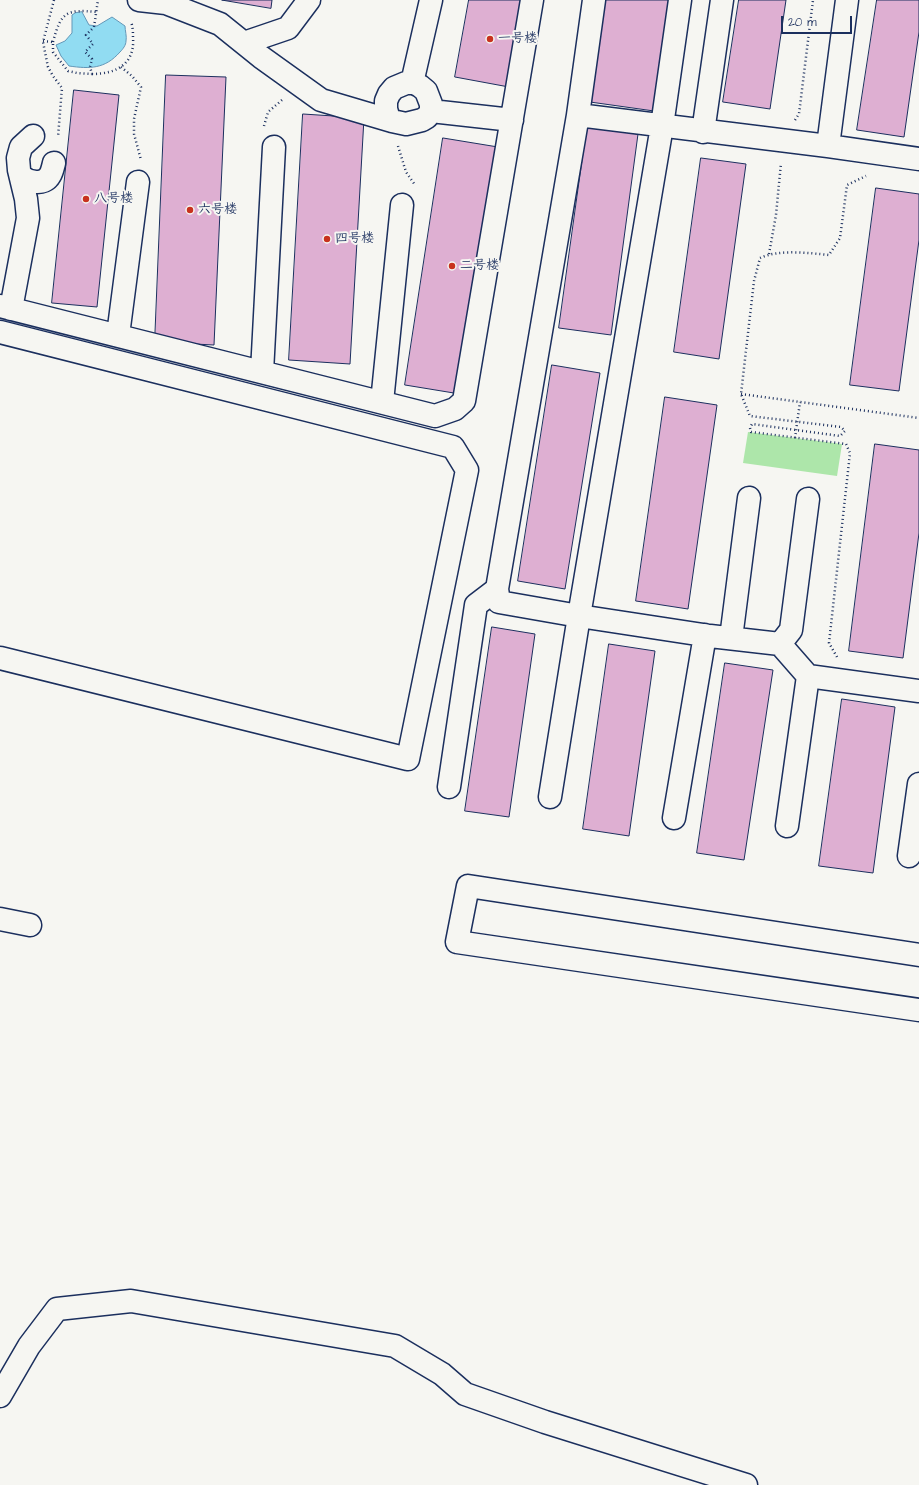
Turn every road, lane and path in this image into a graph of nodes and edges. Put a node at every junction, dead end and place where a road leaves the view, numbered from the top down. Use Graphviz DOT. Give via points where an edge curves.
graph roads {
  1 [pos="54,0"];
  2 [pos="98,0"];
  3 [pos="309,0"];
  4 [pos="431,0"];
  5 [pos="532,0"];
  6 [pos="594,0"];
  7 [pos="680,0"];
  8 [pos="722,0"];
  9 [pos="847,0"];
  10 [pos="178,4"];
  11 [pos="134,9"];
  12 [pos="97,12"];
  13 [pos="43,41"];
  14 [pos="53,42"];
  15 [pos="244,43"];
  16 [pos="121,67"];
  17 [pos="92,74"];
  18 [pos="412,83"];
  19 [pos="307,90"];
  20 [pos="430,111"];
  21 [pos="578,115"];
  22 [pos="512,120"];
  23 [pos="398,122"];
  24 [pos="662,126"];
  25 [pos="703,132"];
  26 [pos="33,136"];
  27 [pos="828,146"];
  28 [pos="274,147"];
  29 [pos="56,153"];
  30 [pos="919,159"];
  31 [pos="873,173"];
  32 [pos="21,176"];
  33 [pos="138,182"];
  34 [pos="402,204"];
  35 [pos="6,307"];
  36 [pos="0,332"];
  37 [pos="118,335"];
  38 [pos="262,372"];
  39 [pos="741,394"];
  40 [pos="382,402"];
  41 [pos="800,402"];
  42 [pos="919,418"];
  43 [pos="797,421"];
  44 [pos="796,430"];
  45 [pos="795,438"];
  46 [pos="749,498"];
  47 [pos="808,499"];
  48 [pos="497,589"];
  49 [pos="579,616"];
  50 [pos="705,635"];
  51 [pos="730,638"];
  52 [pos="780,644"];
  53 [pos="0,658"];
  54 [pos="840,662"];
  55 [pos="808,676"];
  56 [pos="919,691"];
  57 [pos="919,784"];
  58 [pos="448,787"];
  59 [pos="550,798"];
  60 [pos="674,818"];
  61 [pos="787,826"];
  62 [pos="909,856"];
  63 [pos="0,919"];
  64 [pos="30,926"];
  65 [pos="919,955"];
  66 [pos="919,1010"];
  67 [pos="0,1396"];
  68 [pos="746,1485"];
  1 -- 13 [label="path"];
  2 -- 12 [label="path"];
  3 -- 15 [label="street" via="288,28"];
  4 -- 18 [label="street"];
  5 -- 22 [label="street"];
  6 -- 21 [label="street"];
  7 -- 24 [label="street"];
  8 -- 25 [label="street"];
  9 -- 27 [label="street"];
  10 -- 11 [label="street"];
  10 -- 15 [label="street" via="220,24"];
  11 -- 16 [label="path" via="133,49"];
  12 -- 14 [label="path" via="72,11 61,19"];
  12 -- 17 [label="path" via="94,27 86,34 93,44 85,52 92,59"];
  13 -- 14 [label="path"];
  13 -- 29 [label="path" via="48,67 62,88"];
  14 -- 17 [label="path" via="53,52 68,71"];
  15 -- 19 [label="street"];
  16 -- 17 [label="path" via="102,74"];
  16 -- 33 [label="path" via="141,87 134,118 134,134 141,159"];
  18 -- 20 [label="street" via="426,91 431,104"];
  18 -- 23 [label="street" via="394,88 386,101 388,116"];
  19 -- 23 [label="street" via="321,100"];
  19 -- 28 [label="path" via="287,97 268,112 263,130"];
  20 -- 22 [label="street"];
  20 -- 23 [label="street" via="422,120 413,123"];
  21 -- 24 [label="street"];
  21 -- 48 [label="street"];
  22 -- 40 [label="street" via="464,401 455,409 435,416"];
  23 -- 34 [label="path" via="398,144 406,172 416,188"];
  24 -- 25 [label="street"];
  24 -- 49 [label="street"];
  25 -- 27 [label="street"];
  26 -- 32 [label="street" via="21,147 18,158"];
  27 -- 30 [label="street"];
  28 -- 38 [label="street"];
  29 -- 32 [label="street" via="49,177 43,181 27,181"];
  31 -- 39 [label="path" via="847,185 840,238 829,255 768,254 760,258 754,281"];
  32 -- 35 [label="street" via="28,218"];
  33 -- 37 [label="street"];
  34 -- 40 [label="street"];
  35 -- 37 [label="street"];
  36 -- 53 [label="street" via="453,447 467,470 408,759"];
  37 -- 38 [label="street"];
  38 -- 40 [label="street"];
  39 -- 41 [label="path"];
  39 -- 43 [label="path" via="750,416"];
  41 -- 42 [label="path"];
  41 -- 43 [label="path"];
  43 -- 44 [label="path"];
  43 -- 44 [label="path" via="841,426 845,431 840,436"];
  44 -- 45 [label="path"];
  44 -- 45 [label="path" via="752,424 750,428 751,432"];
  45 -- 54 [label="path" via="846,444 850,453 829,643"];
  46 -- 51 [label="street"];
  47 -- 52 [label="street" via="791,630"];
  48 -- 49 [label="street" via="499,602"];
  48 -- 58 [label="street" via="476,605"];
  49 -- 50 [label="street"];
  49 -- 59 [label="street"];
  50 -- 51 [label="street"];
  50 -- 60 [label="street"];
  51 -- 52 [label="street"];
  52 -- 55 [label="street"];
  55 -- 56 [label="street"];
  55 -- 61 [label="street"];
  57 -- 62 [label="street"];
  63 -- 64 [label="street"];
  65 -- 66 [label="street" via="468,886 457,942"];
  67 -- 68 [label="street" via="29,1346 57,1309 131,1301 395,1346 442,1374 464,1394"];
}
